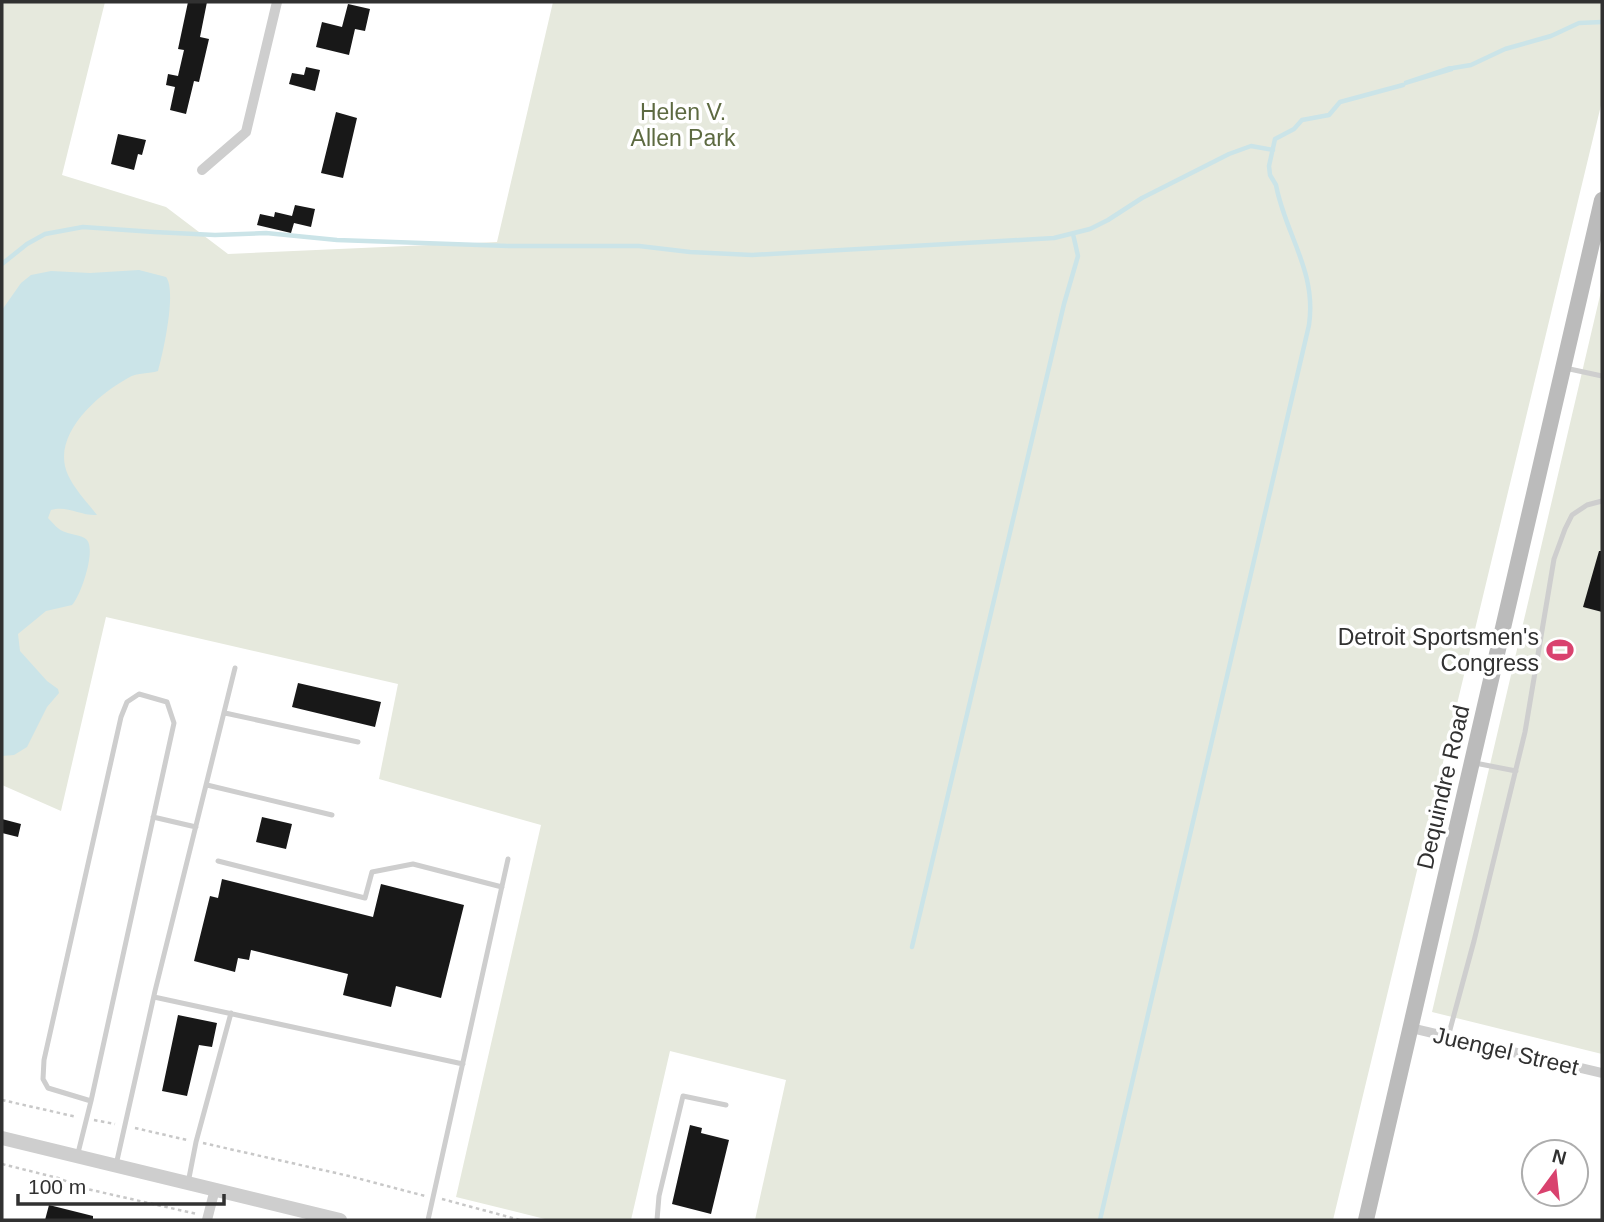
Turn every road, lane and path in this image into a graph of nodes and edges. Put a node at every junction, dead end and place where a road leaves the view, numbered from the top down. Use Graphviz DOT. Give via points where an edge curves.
graph roads {
  1 [pos="277,2"];
  2 [pos="202,170"];
  3 [pos="1602,200"];
  4 [pos="1565,368"];
  5 [pos="1602,376"];
  6 [pos="1602,502"];
  7 [pos="235,668"];
  8 [pos="225,713"];
  9 [pos="358,742"];
  10 [pos="1472,762"];
  11 [pos="1516,771"];
  12 [pos="207,785"];
  13 [pos="332,815"];
  14 [pos="153,817"];
  15 [pos="196,827"];
  16 [pos="508,859"];
  17 [pos="218,861"];
  18 [pos="502,887"];
  19 [pos="154,997"];
  20 [pos="231,1013"];
  21 [pos="1411,1028"];
  22 [pos="1448,1037"];
  23 [pos="463,1064"];
  24 [pos="1602,1073"];
  25 [pos="2,1100"];
  26 [pos="91,1101"];
  27 [pos="726,1105"];
  28 [pos="86,1119"];
  29 [pos="115,1124"];
  30 [pos="135,1128"];
  31 [pos="2,1139"];
  32 [pos="188,1140"];
  33 [pos="204,1143"];
  34 [pos="77,1156"];
  35 [pos="2,1164"];
  36 [pos="116,1166"];
  37 [pos="188,1183"];
  38 [pos="215,1189"];
  39 [pos="423,1195"];
  40 [pos="444,1200"];
  41 [pos="195,1214"];
  42 [pos="207,1220"];
  43 [pos="340,1220"];
  44 [pos="428,1220"];
  45 [pos="520,1220"];
  46 [pos="657,1220"];
  47 [pos="1367,1220"];
  1 -- 2 [label="street" via="246,132"];
  3 -- 4 [label="main road, Dequindre Road"];
  4 -- 5 [label="lane"];
  4 -- 10 [label="main road, Dequindre Road"];
  6 -- 11 [label="lane" via="1572,515 1557,552"];
  7 -- 8 [label="lane"];
  8 -- 9 [label="lane"];
  8 -- 12 [label="lane"];
  10 -- 11 [label="lane"];
  10 -- 21 [label="main road, Dequindre Road"];
  11 -- 22 [label="lane"];
  12 -- 13 [label="lane"];
  12 -- 15 [label="lane"];
  14 -- 15 [label="lane"];
  14 -- 26 [label="lane"];
  14 -- 26 [label="lane" via="174,723 167,702 139,694 127,702 121,717 44,1060 43,1079 48,1088"];
  15 -- 19 [label="lane"];
  16 -- 18 [label="lane"];
  17 -- 18 [label="lane" via="365,898 372,873 413,864"];
  18 -- 23 [label="lane"];
  19 -- 20 [label="lane"];
  19 -- 36 [label="lane"];
  20 -- 23 [label="lane"];
  20 -- 37 [label="lane"];
  21 -- 22 [label="street, Juengel Street"];
  21 -- 47 [label="main road, Dequindre Road"];
  22 -- 24 [label="street, Juengel Street"];
  23 -- 44 [label="lane"];
  25 -- 28 [label="path"];
  26 -- 28 [label="lane"];
  27 -- 46 [label="lane" via="683,1096"];
  28 -- 29 [label="path"];
  28 -- 34 [label="lane"];
  30 -- 32 [label="path"];
  31 -- 34 [label="street"];
  33 -- 39 [label="path"];
  34 -- 36 [label="street"];
  35 -- 41 [label="path"];
  36 -- 37 [label="street"];
  37 -- 38 [label="street"];
  38 -- 42 [label="street"];
  38 -- 43 [label="street"];
  40 -- 45 [label="path"];
}
